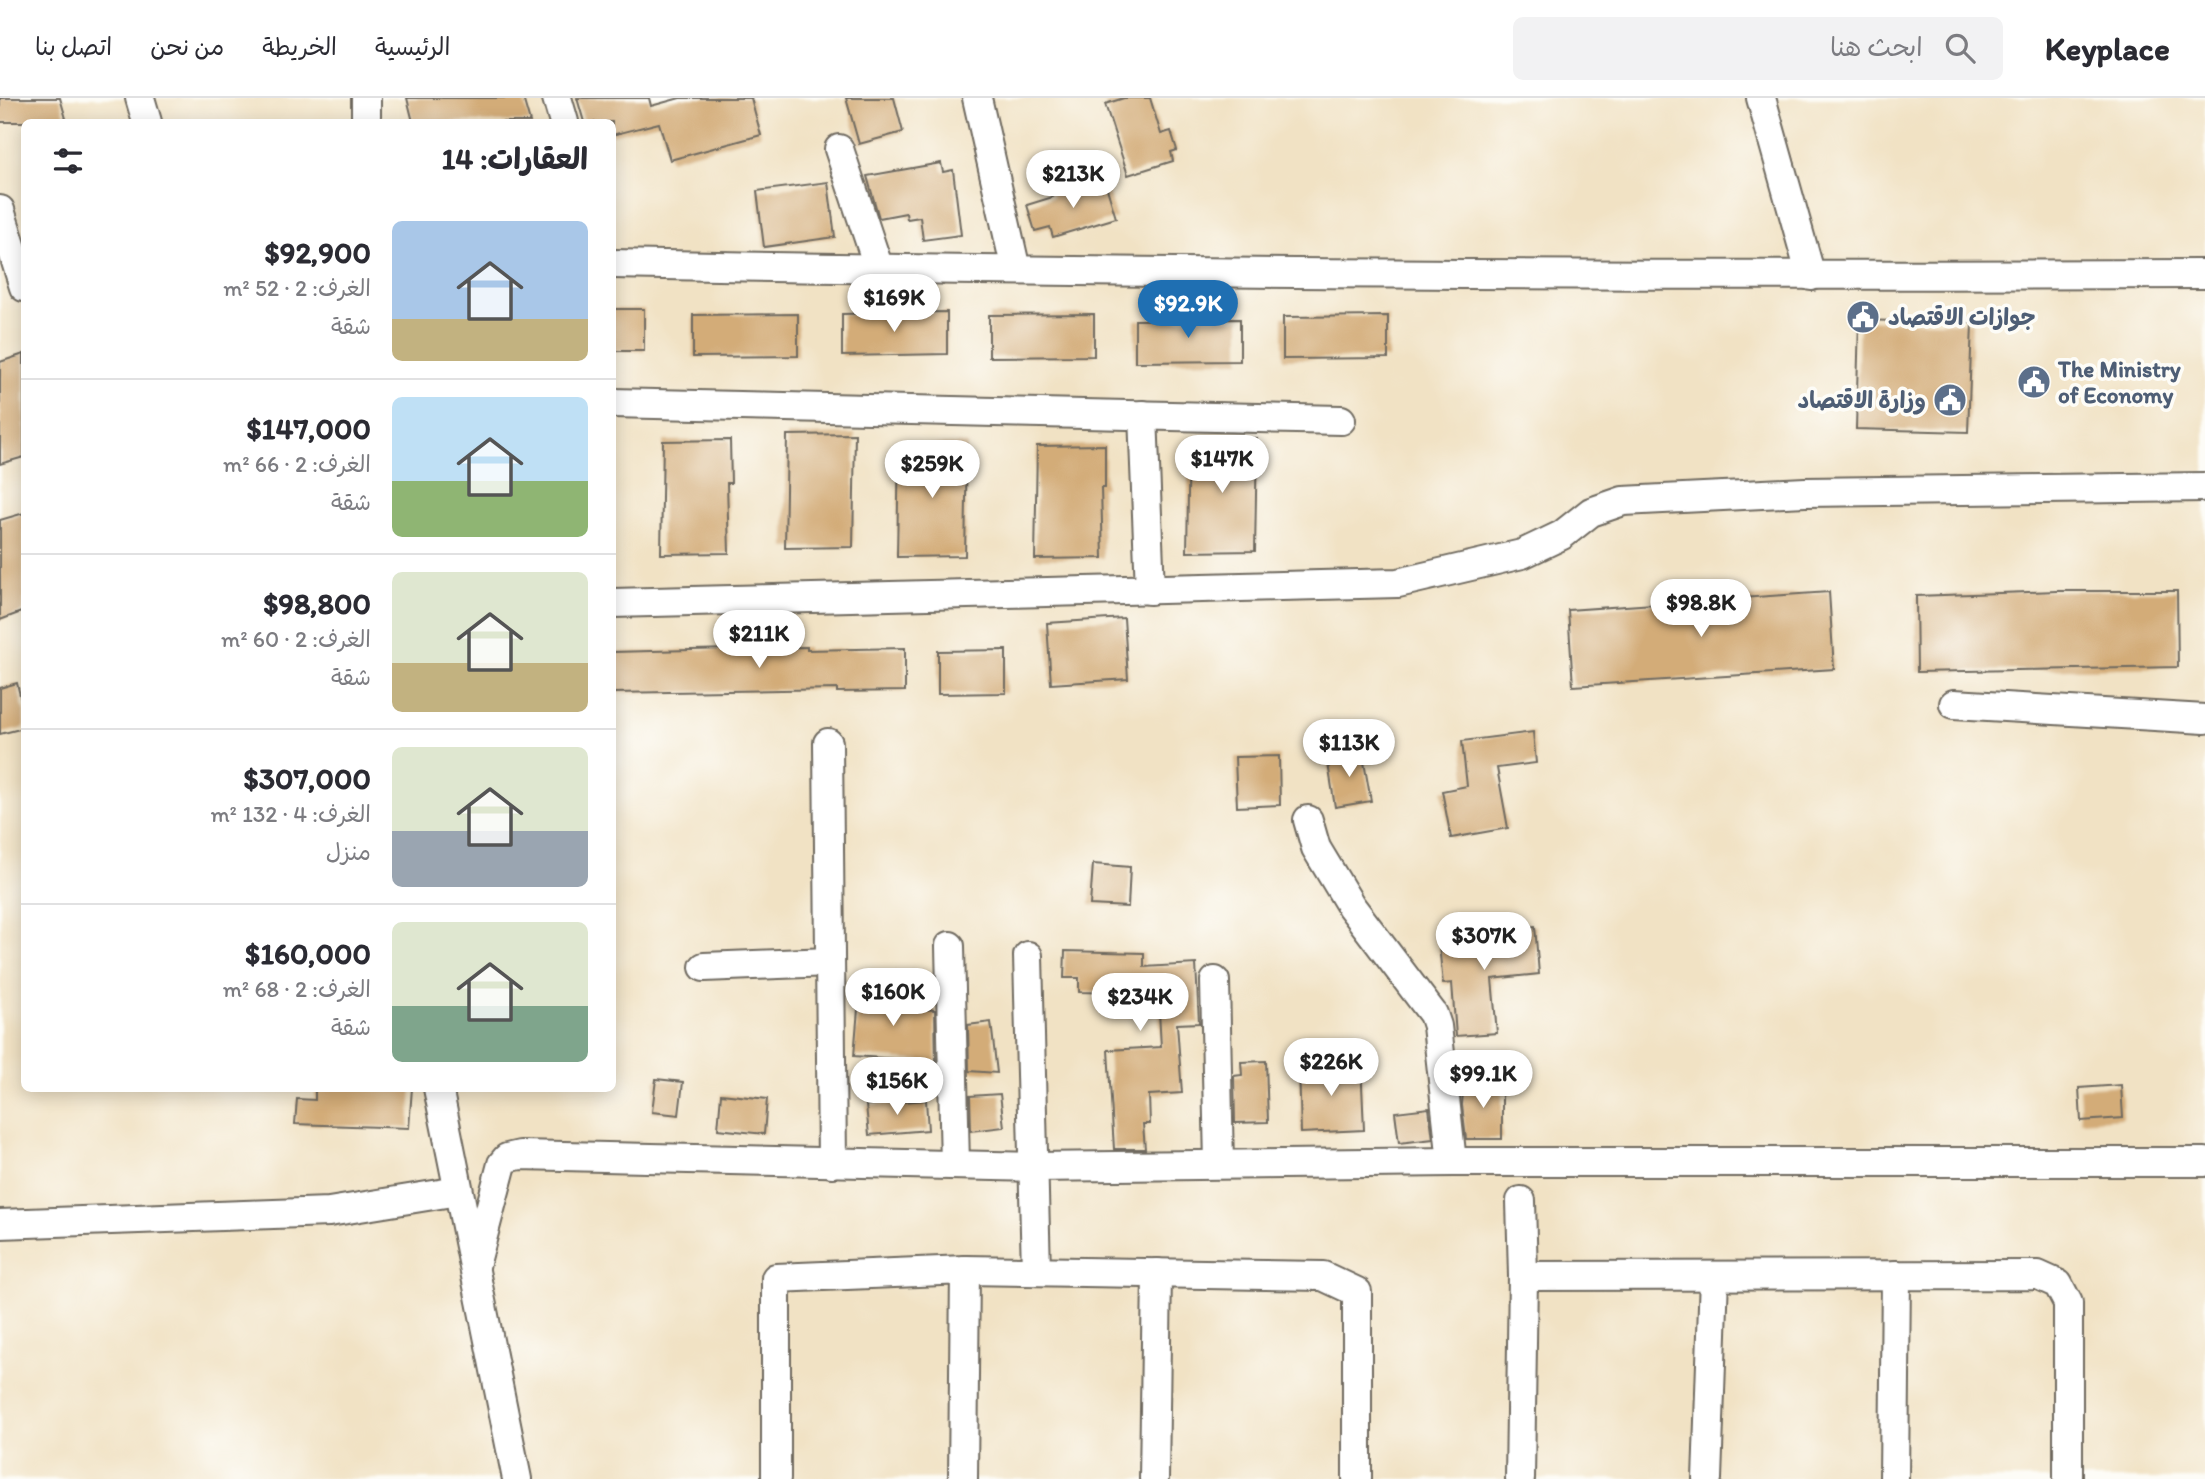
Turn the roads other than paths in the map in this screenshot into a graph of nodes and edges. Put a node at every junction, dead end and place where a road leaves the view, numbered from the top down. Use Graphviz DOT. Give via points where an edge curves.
graph roads {
  1 [pos="140,98"];
  2 [pos="366,98"];
  3 [pos="557,98"];
  4 [pos="977,98"];
  5 [pos="1762,98"];
  6 [pos="146,119"];
  7 [pos="366,119"];
  8 [pos="563,119"];
  9 [pos="839,149"];
  10 [pos="0,210"];
  11 [pos="616,264"];
  12 [pos="878,270"];
  13 [pos="1016,270"];
  14 [pos="2205,274"];
  15 [pos="1811,276"];
  16 [pos="21,277"];
  17 [pos="616,403"];
  18 [pos="1143,415"];
  19 [pos="1341,420"];
  20 [pos="2205,487"];
  21 [pos="1150,590"];
  22 [pos="616,603"];
  23 [pos="1954,704"];
  24 [pos="2205,719"];
  25 [pos="828,743"];
  26 [pos="1308,820"];
  27 [pos="950,946"];
  28 [pos="1028,956"];
  29 [pos="830,962"];
  30 [pos="704,967"];
  31 [pos="1215,981"];
  32 [pos="439,1092"];
  33 [pos="1452,1162"];
  34 [pos="2205,1162"];
  35 [pos="832,1163"];
  36 [pos="1219,1164"];
  37 [pos="955,1165"];
  38 [pos="1035,1167"];
  39 [pos="458,1191"];
  40 [pos="1521,1201"];
  41 [pos="0,1224"];
  42 [pos="475,1266"];
  43 [pos="965,1270"];
  44 [pos="1036,1271"];
  45 [pos="1157,1273"];
  46 [pos="1896,1275"];
  47 [pos="1523,1276"];
  48 [pos="1714,1276"];
  49 [pos="517,1479"];
  50 [pos="776,1479"];
  51 [pos="963,1479"];
  52 [pos="1154,1479"];
  53 [pos="1357,1479"];
  54 [pos="1520,1479"];
  55 [pos="1707,1479"];
  56 [pos="1894,1479"];
  57 [pos="2068,1479"];
  1 -- 6 [label="street"];
  2 -- 7 [label="street"];
  3 -- 8 [label="street"];
  4 -- 13 [label="street"];
  5 -- 15 [label="street"];
  9 -- 12 [label="street"];
  10 -- 16 [label="street"];
  11 -- 12 [label="street"];
  12 -- 13 [label="street"];
  13 -- 15 [label="street"];
  14 -- 15 [label="street"];
  17 -- 18 [label="street"];
  18 -- 19 [label="street"];
  18 -- 21 [label="street"];
  20 -- 21 [label="street" via="1805,492 1623,501 1591,512 1562,535 1522,554 1398,583"];
  21 -- 22 [label="street"];
  23 -- 24 [label="street"];
  25 -- 29 [label="street"];
  26 -- 33 [label="street" via="1316,848 1350,906 1433,1014"];
  27 -- 37 [label="street"];
  28 -- 38 [label="street"];
  29 -- 30 [label="street"];
  29 -- 35 [label="street"];
  31 -- 36 [label="street"];
  32 -- 39 [label="street"];
  33 -- 34 [label="street"];
  33 -- 36 [label="street"];
  35 -- 37 [label="street"];
  35 -- 42 [label="street" via="513,1156 502,1164"];
  36 -- 38 [label="street"];
  37 -- 38 [label="street"];
  38 -- 44 [label="street"];
  39 -- 41 [label="street" via="329,1212"];
  39 -- 42 [label="street"];
  40 -- 47 [label="street"];
  42 -- 49 [label="street"];
  43 -- 44 [label="street"];
  43 -- 50 [label="street" via="776,1278"];
  43 -- 51 [label="street"];
  44 -- 45 [label="street"];
  45 -- 52 [label="street"];
  45 -- 53 [label="street" via="1324,1276 1357,1293"];
  46 -- 48 [label="street"];
  46 -- 56 [label="street"];
  46 -- 57 [label="street" via="2038,1275 2058,1284 2069,1316"];
  47 -- 48 [label="street"];
  47 -- 54 [label="street"];
  48 -- 55 [label="street"];
}
